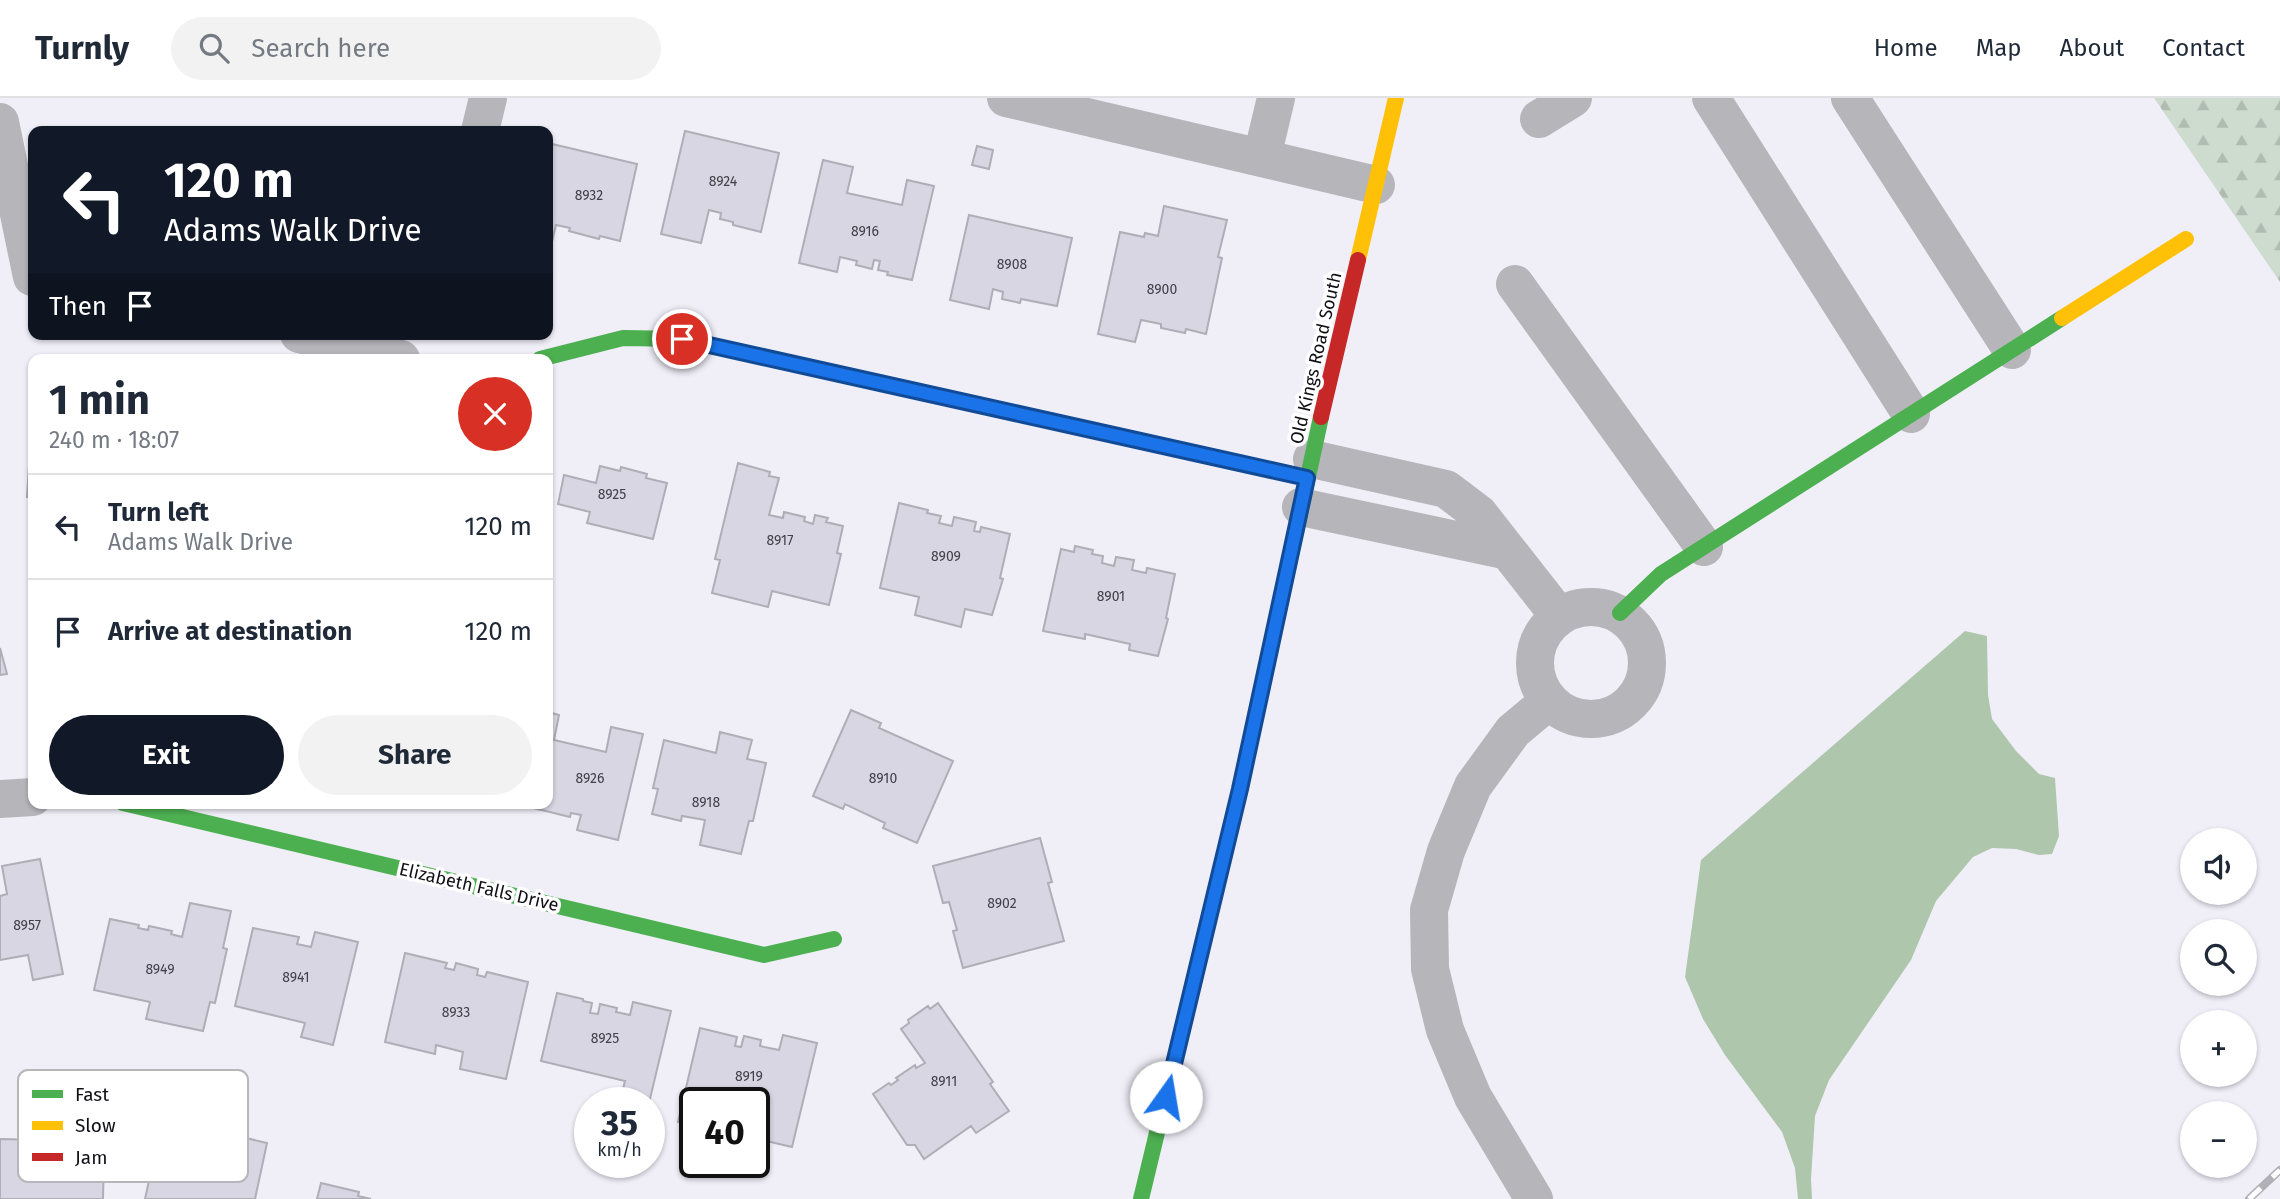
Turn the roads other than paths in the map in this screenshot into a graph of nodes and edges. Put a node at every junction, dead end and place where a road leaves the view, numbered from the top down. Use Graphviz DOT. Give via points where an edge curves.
graph roads {
  1 [pos="488,98"];
  2 [pos="1006,98"];
  3 [pos="1276,98"];
  4 [pos="1396,98"];
  5 [pos="1573,98"];
  6 [pos="1711,98"];
  7 [pos="1850,98"];
  8 [pos="1539,119"];
  9 [pos="0,122"];
  10 [pos="481,126"];
  11 [pos="1262,157"];
  12 [pos="1376,185"];
  13 [pos="2186,239"];
  14 [pos="22,278"];
  15 [pos="1515,284"];
  16 [pos="323,340"];
  17 [pos="2012,350"];
  18 [pos="381,354"];
  19 [pos="553,356"];
  20 [pos="1911,414"];
  21 [pos="1307,481"];
  22 [pos="1704,547"];
  23 [pos="1620,613"];
  24 [pos="1559,616"];
  25 [pos="1549,701"];
  26 [pos="28,797"];
  27 [pos="0,799"];
  28 [pos="148,809"];
  29 [pos="834,939"];
  30 [pos="1522,1194"];
  31 [pos="1141,1199"];
  1 -- 10 [label="street"];
  2 -- 11 [label="street"];
  3 -- 11 [label="street"];
  4 -- 12 [label="street, Old Kings Road South"];
  5 -- 8 [label="street"];
  6 -- 20 [label="street"];
  7 -- 17 [label="street"];
  9 -- 14 [label="street"];
  11 -- 12 [label="street"];
  12 -- 21 [label="street, Old Kings Road South"];
  13 -- 17 [label="street"];
  15 -- 22 [label="street"];
  16 -- 18 [label="street"];
  17 -- 20 [label="street"];
  19 -- 21 [label="street" via="623,338 682,339"];
  20 -- 22 [label="street"];
  21 -- 24 [label="street" via="1446,489 1479,514"];
  21 -- 31 [label="street, Old Kings Road South" via="1240,789"];
  22 -- 23 [label="street" via="1661,575"];
  23 -- 24 [label="street" via="1601,607 1577,608"];
  23 -- 25 [label="street" via="1645,643 1646,680 1636,697 1622,711 1583,719"];
  24 -- 25 [label="street" via="1536,647 1539,684"];
  25 -- 30 [label="street" via="1513,731 1473,786 1446,851 1429,910 1430,969 1445,1030 1472,1097"];
  26 -- 27 [label="street"];
  28 -- 29 [label="street, Elizabeth Falls Drive" via="764,955"];
}
